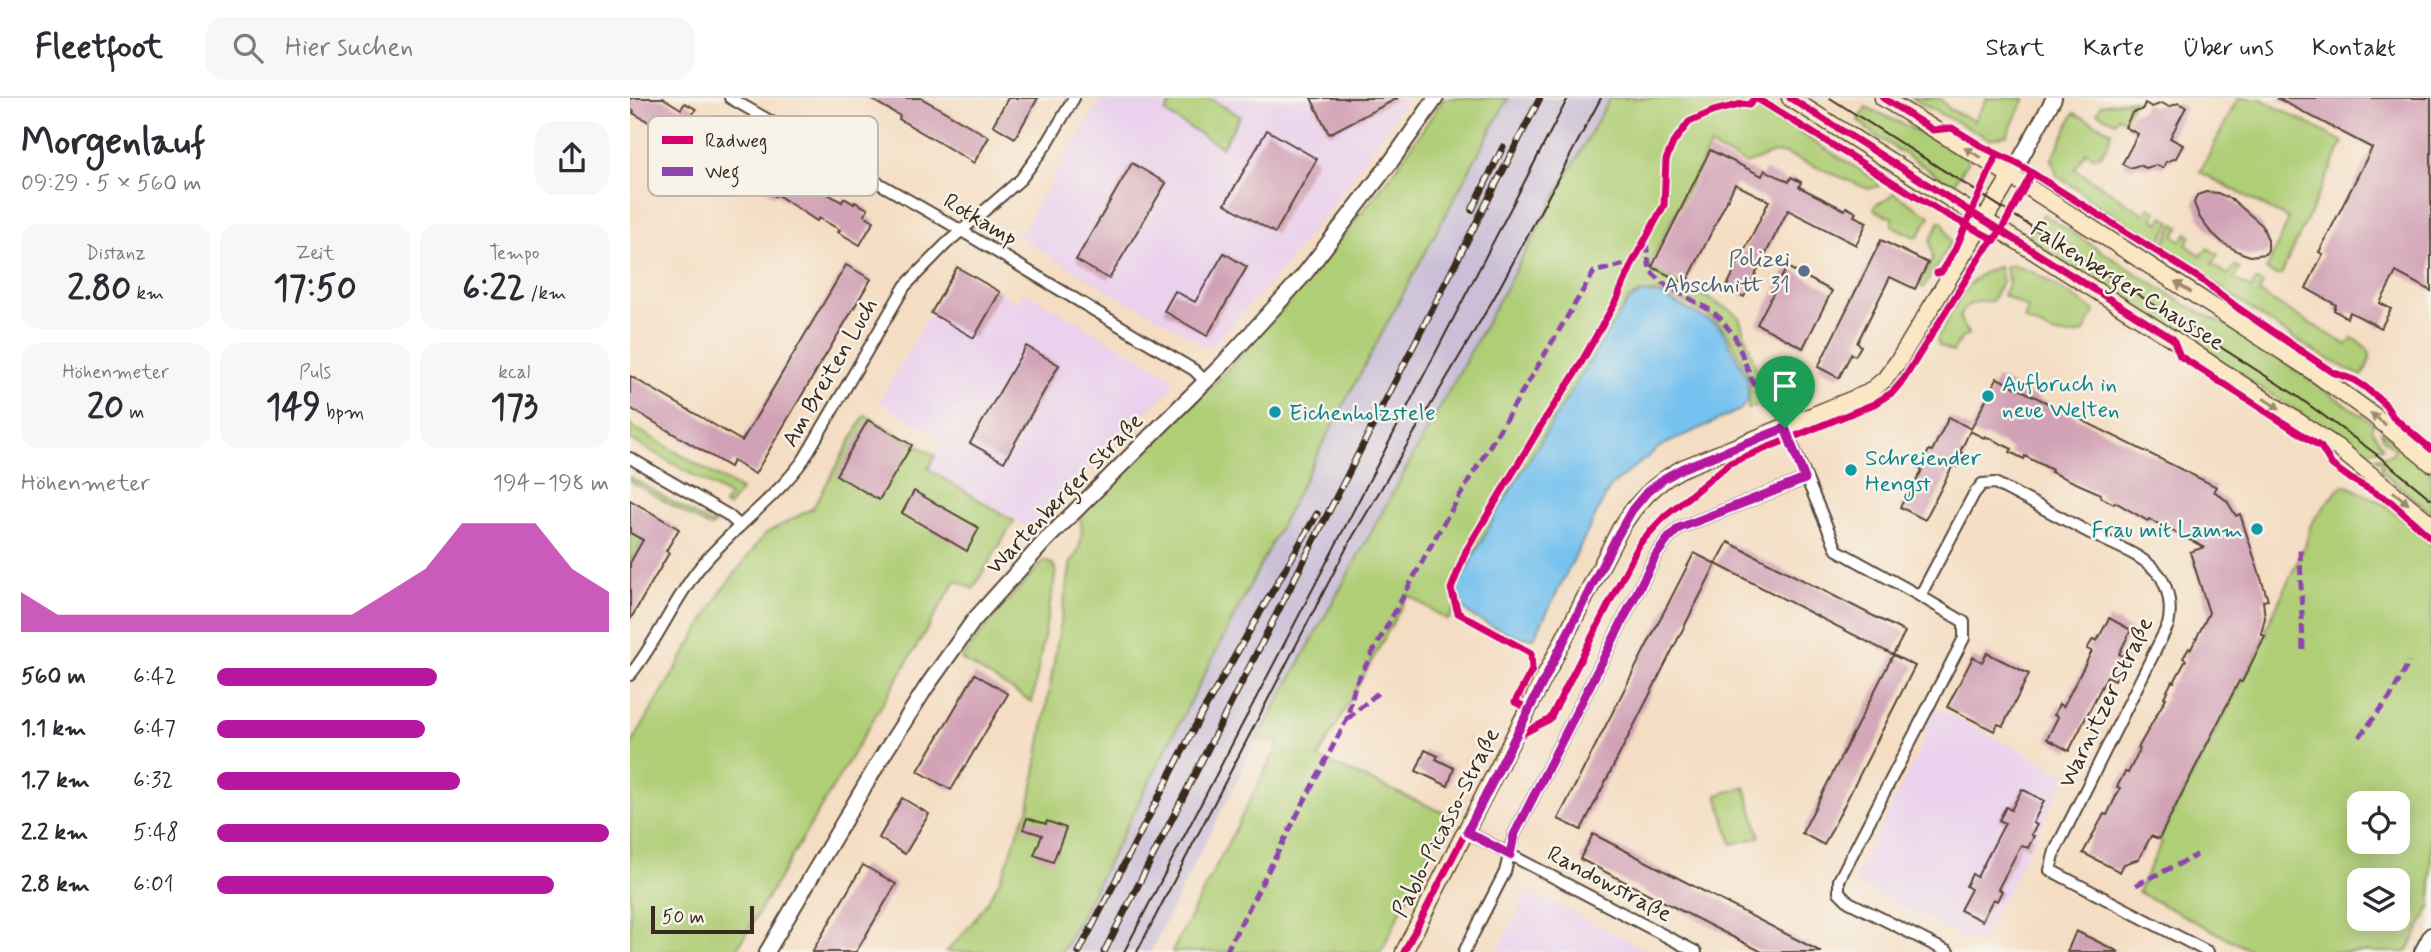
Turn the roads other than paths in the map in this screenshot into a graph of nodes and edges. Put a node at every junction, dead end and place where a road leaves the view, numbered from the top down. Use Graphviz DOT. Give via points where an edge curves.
graph roads {
  1 [pos="730,98"];
  2 [pos="1074,98"];
  3 [pos="1436,98"];
  4 [pos="1790,98"];
  5 [pos="1883,98"];
  6 [pos="2054,98"];
  7 [pos="761,116"];
  8 [pos="2011,176"];
  9 [pos="878,183"];
  10 [pos="1985,221"];
  11 [pos="962,232"];
  12 [pos="1206,382"];
  13 [pos="1785,428"];
  14 [pos="630,458"];
  15 [pos="2431,463"];
  16 [pos="1805,479"];
  17 [pos="2431,524"];
  18 [pos="740,526"];
  19 [pos="1920,596"];
  20 [pos="630,675"];
  21 [pos="1467,832"];
  22 [pos="1510,855"];
  23 [pos="2431,935"];
  24 [pos="767,952"];
  25 [pos="1404,952"];
  26 [pos="1464,952"];
  27 [pos="1696,952"];
  28 [pos="1948,952"];
  29 [pos="2208,952"];
  30 [pos="2422,952"];
  1 -- 7 [label="street, Rotkamp"];
  2 -- 11 [label="street, Am Breiten Luch" via="1021,179"];
  3 -- 12 [label="street, Wartenberger Straße" via="1326,247"];
  4 -- 10 [label="main road, Falkenberger Chaussee"];
  8 -- 5 [label="main road, Falkenberger Chaussee, one-way"];
  6 -- 8 [label="street"];
  8 -- 10 [label="main road, Pablo-Picasso-Straße"];
  15 -- 8 [label="main road, Falkenberger Chaussee, one-way" via="2305,366"];
  9 -- 11 [label="street, Rotkamp"];
  10 -- 13 [label="main road, Pablo-Picasso-Straße" via="1885,379 1868,393"];
  10 -- 17 [label="main road, Falkenberger Chaussee, one-way" via="2338,448"];
  11 -- 12 [label="street, Rotkamp" via="1194,370"];
  11 -- 18 [label="street, Am Breiten Luch" via="905,286 804,459 788,482"];
  12 -- 24 [label="street, Wartenberger Straße" via="1073,511 967,631 880,760"];
  13 -- 16 [label="street"];
  13 -- 21 [label="main road, Pablo-Picasso-Straße" via="1683,468 1647,492 1632,510"];
  14 -- 18 [label="street"];
  16 -- 19 [label="street" via="1837,550"];
  16 -- 22 [label="street" via="1679,528 1668,539 1514,835"];
  18 -- 20 [label="street, Am Breiten Luch" via="696,573"];
  19 -- 28 [label="street" via="1964,622 1965,638 1839,880 1839,892 1849,902"];
  19 -- 29 [label="street, Warnitzer Straße" via="1982,484 1995,484 2145,561 2160,576 2170,605 2168,625 2055,851 2050,870"];
  21 -- 22 [label="street, Randowstraße"];
  21 -- 25 [label="main road, Pablo-Picasso-Straße"];
  22 -- 26 [label="street"];
  22 -- 27 [label="street, Randowstraße"];
  23 -- 30 [label="street"];
}
